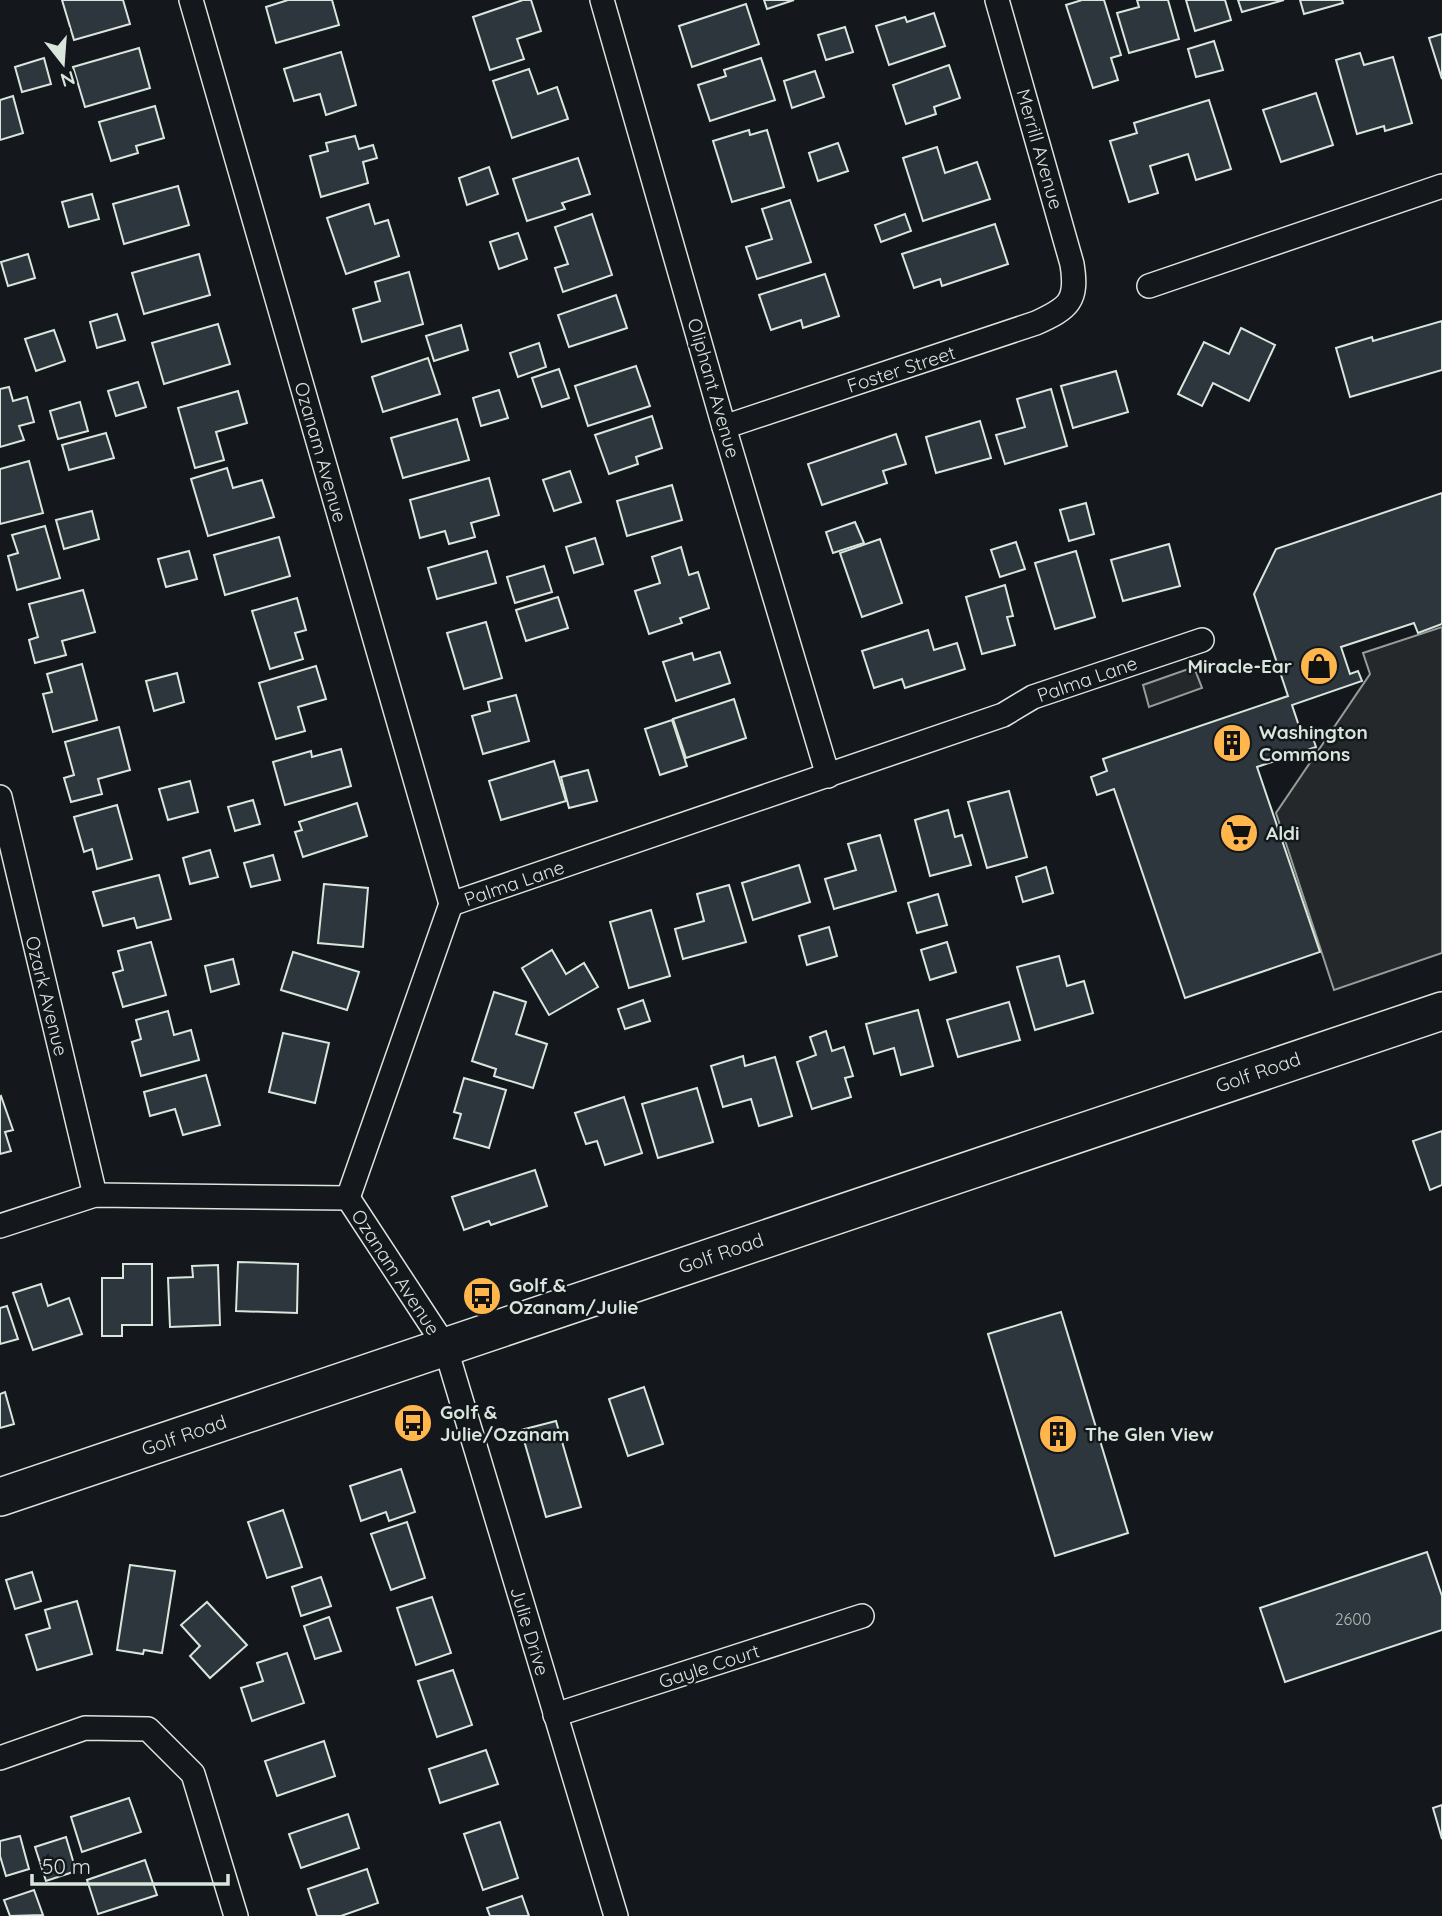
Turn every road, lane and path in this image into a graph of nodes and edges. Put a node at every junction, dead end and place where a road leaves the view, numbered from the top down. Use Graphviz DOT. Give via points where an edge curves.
graph roads {
  1 [pos="191,0"];
  2 [pos="602,0"];
  3 [pos="997,0"];
  4 [pos="1442,187"];
  5 [pos="1149,286"];
  6 [pos="1070,299"];
  7 [pos="724,427"];
  8 [pos="1202,639"];
  9 [pos="828,776"];
  10 [pos="0,797"];
  11 [pos="451,904"];
  12 [pos="1442,1011"];
  13 [pos="95,1195"];
  14 [pos="348,1198"];
  15 [pos="0,1226"];
  16 [pos="444,1346"];
  17 [pos="0,1497"];
  18 [pos="862,1616"];
  19 [pos="555,1715"];
  20 [pos="0,1758"];
  21 [pos="236,1916"];
  22 [pos="616,1916"];
  1 -- 11 [label="street, Ozanam Avenue"];
  2 -- 7 [label="street, Oliphant Avenue"];
  3 -- 6 [label="street, Merrill Avenue" via="1072,264 1075,284"];
  4 -- 5 [label="street"];
  6 -- 7 [label="street, Foster Street" via="1059,313 1037,323"];
  7 -- 9 [label="street, Oliphant Avenue"];
  8 -- 9 [label="street, Palma Lane" via="1033,697 1003,715"];
  9 -- 11 [label="street, Palma Lane"];
  10 -- 13 [label="street, Ozark Avenue"];
  11 -- 14 [label="street, Palma Lane"];
  12 -- 16 [label="main road, Golf Road"];
  13 -- 14 [label="street"];
  13 -- 15 [label="street"];
  14 -- 16 [label="street, Ozanam Avenue"];
  16 -- 17 [label="main road, Golf Road"];
  16 -- 19 [label="street, Julie Drive"];
  18 -- 19 [label="street, Gayle Court"];
  19 -- 22 [label="street, Julie Drive"];
  20 -- 21 [label="street" via="85,1728 148,1729 193,1774"];
}
